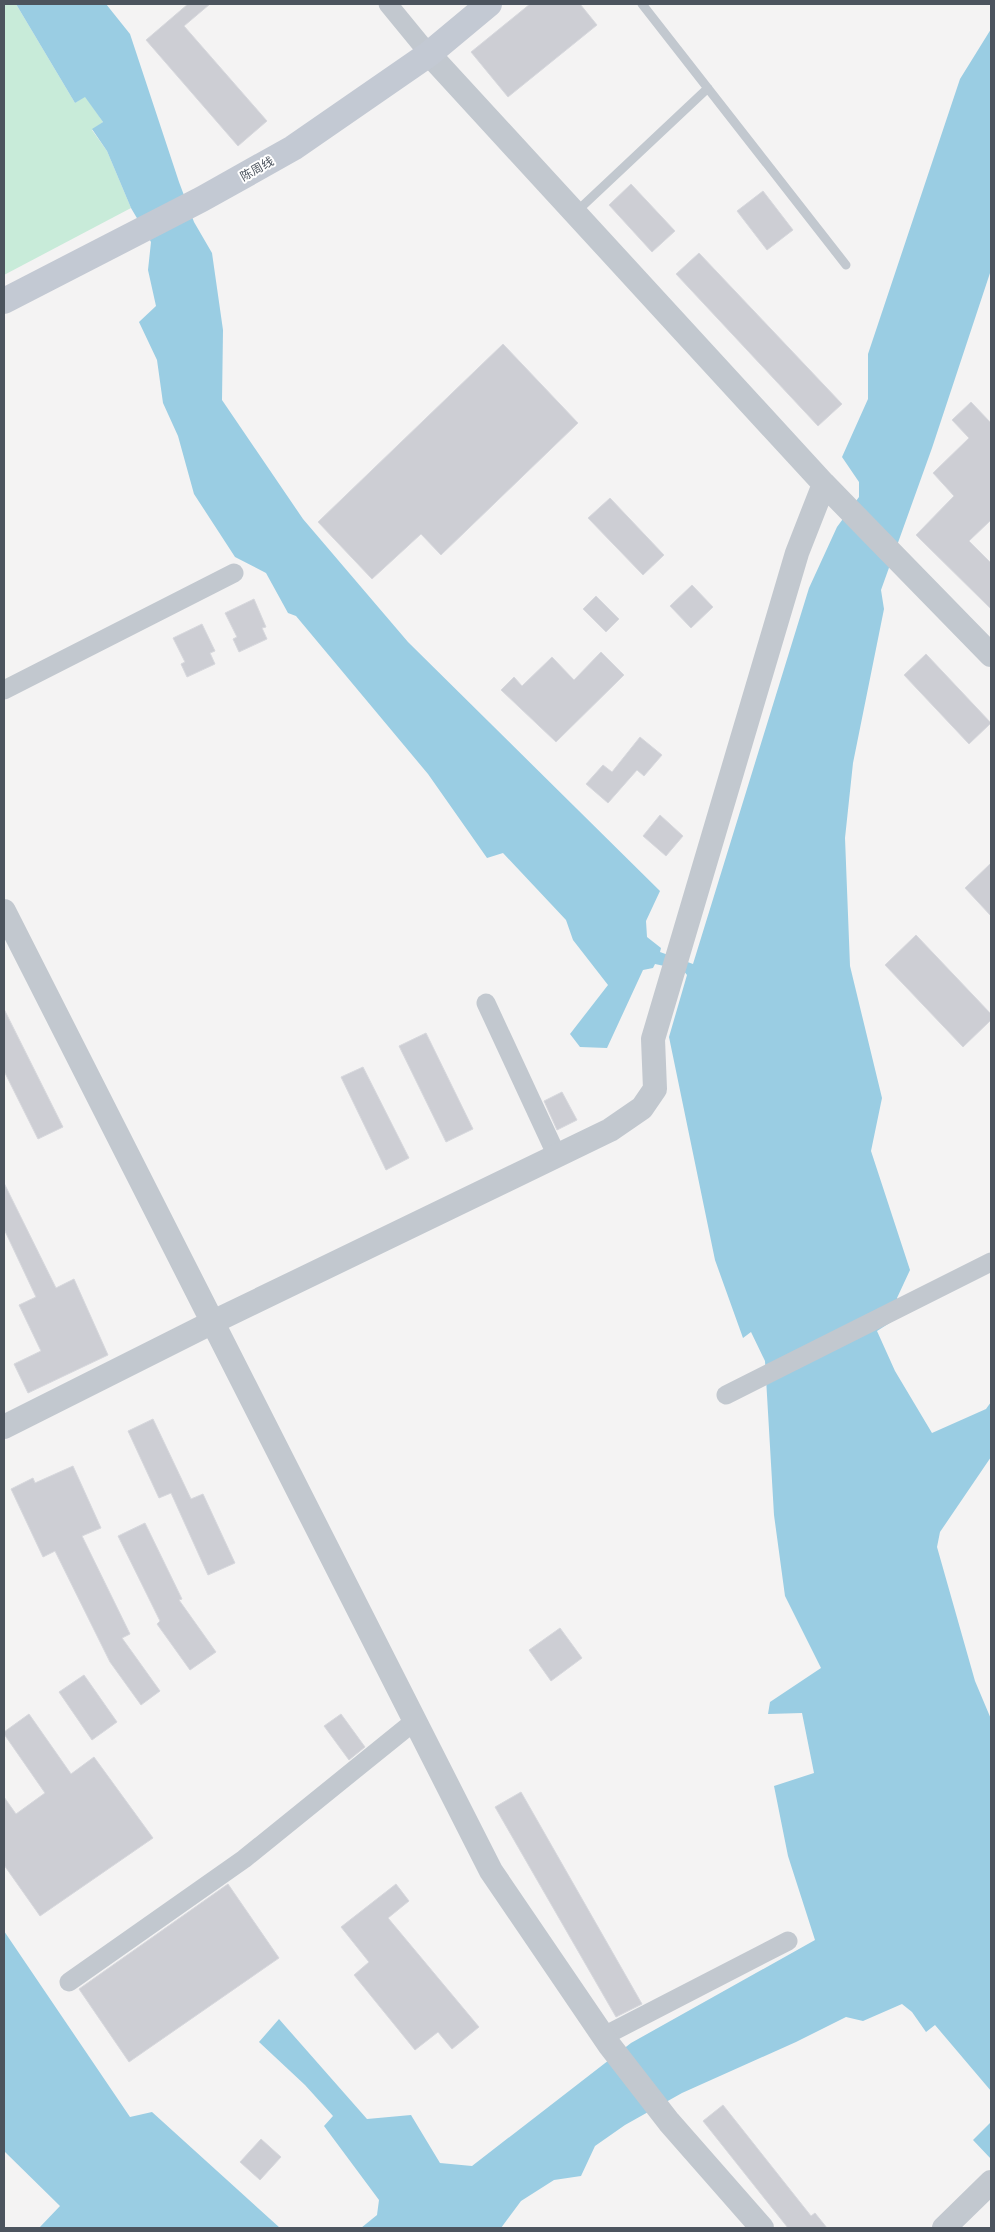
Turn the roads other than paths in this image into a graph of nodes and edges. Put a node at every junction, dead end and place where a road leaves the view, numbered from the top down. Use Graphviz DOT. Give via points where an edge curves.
graph roads {
  1 [pos="388,4"];
  2 [pos="489,4"];
  3 [pos="642,4"];
  4 [pos="429,54"];
  5 [pos="708,88"];
  6 [pos="575,213"];
  7 [pos="846,264"];
  8 [pos="4,301"];
  9 [pos="832,492"];
  10 [pos="234,573"];
  11 [pos="991,655"];
  12 [pos="4,690"];
  13 [pos="4,911"];
  14 [pos="486,1003"];
  15 [pos="557,1156"];
  16 [pos="991,1262"];
  17 [pos="213,1322"];
  18 [pos="726,1395"];
  19 [pos="4,1427"];
  20 [pos="416,1720"];
  21 [pos="788,1941"];
  22 [pos="69,1982"];
  23 [pos="604,2036"];
  24 [pos="990,2184"];
  25 [pos="762,2228"];
  26 [pos="944,2228"];
  1 -- 4 [label="street"];
  2 -- 4 [label="main road, 陈周线"];
  3 -- 5 [label="lane"];
  4 -- 6 [label="street"];
  4 -- 8 [label="main road, 陈周线" via="293,148"];
  5 -- 6 [label="lane"];
  5 -- 7 [label="lane"];
  6 -- 9 [label="street"];
  9 -- 11 [label="street"];
  9 -- 15 [label="street" via="797,553 654,1040 655,1089 642,1108 610,1130"];
  10 -- 12 [label="street"];
  13 -- 17 [label="street"];
  14 -- 15 [label="street"];
  15 -- 17 [label="street"];
  16 -- 18 [label="street"];
  17 -- 19 [label="street"];
  17 -- 20 [label="street"];
  20 -- 22 [label="street" via="244,1859"];
  20 -- 23 [label="street" via="492,1871"];
  21 -- 23 [label="street"];
  23 -- 25 [label="street" via="669,2122"];
  24 -- 26 [label="street"];
}
